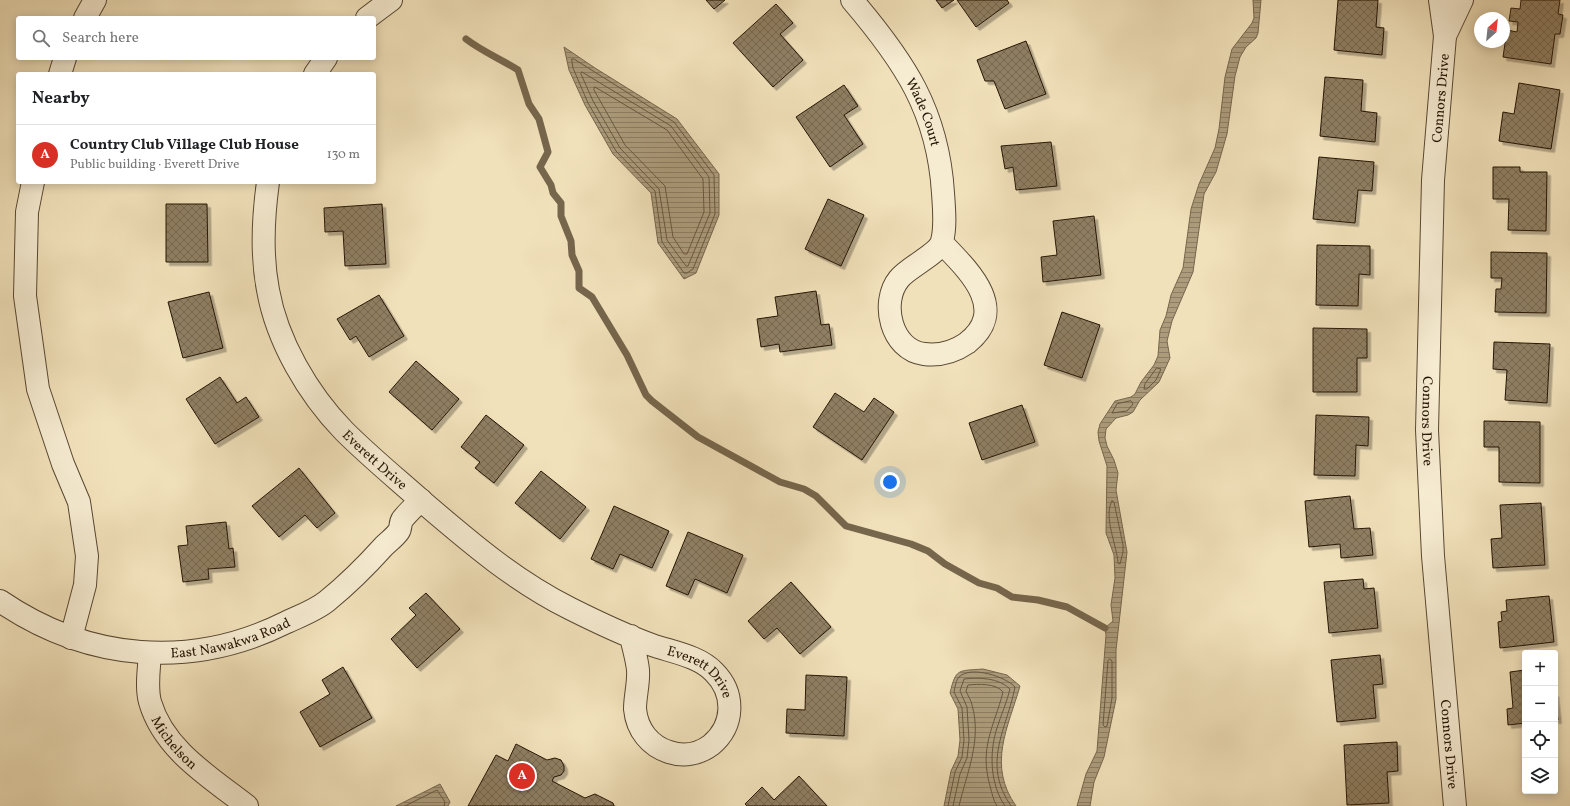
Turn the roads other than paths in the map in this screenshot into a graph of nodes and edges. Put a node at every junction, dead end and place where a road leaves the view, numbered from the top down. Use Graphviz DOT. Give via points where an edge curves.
graph roads {
  1 [pos="95,0"];
  2 [pos="391,0"];
  3 [pos="852,0"];
  4 [pos="1440,0"];
  5 [pos="1462,0"];
  6 [pos="86,16"];
  7 [pos="370,16"];
  8 [pos="1445,36"];
  9 [pos="64,60"];
  10 [pos="324,60"];
  11 [pos="61,72"];
  12 [pos="316,72"];
  13 [pos="33,184"];
  14 [pos="268,184"];
  15 [pos="942,242"];
  16 [pos="421,500"];
  17 [pos="0,601"];
  18 [pos="631,636"];
  19 [pos="71,638"];
  20 [pos="150,653"];
  21 [pos="247,806"];
  22 [pos="1455,806"];
  1 -- 6 [label="street"];
  2 -- 7 [label="street"];
  3 -- 15 [label="street, Wade Court" via="902,63 928,115 937,145 942,181"];
  4 -- 8 [label="street, Connors Drive"];
  5 -- 8 [label="street, Connors Drive"];
  8 -- 22 [label="street, Connors Drive" via="1433,180 1427,430 1433,556"];
  9 -- 11 [label="street"];
  10 -- 12 [label="street"];
  13 -- 19 [label="street" via="27,212 26,296 38,389 63,464 79,502 87,556 85,585"];
  14 -- 16 [label="street, Everett Drive" via="264,215 264,260 275,316 286,343 302,375 343,430"];
  15 -- 15 [label="street" via="935,251 899,279 892,293 892,326 900,339 913,350 923,354 942,354 958,350 973,338 986,312 977,282"];
  16 -- 18 [label="street, Everett Drive" via="484,555 511,574 558,602"];
  16 -- 20 [label="street, East Nawakwa Road" via="402,521 400,530 366,567 325,602 274,629 244,641 178,653"];
  17 -- 19 [label="street, East Nawakwa Road" via="24,617"];
  18 -- 18 [label="street, Everett Drive" via="638,671 635,708 645,738 658,748 673,754 691,754 705,749 717,740 730,715 730,700 725,686 708,666"];
  19 -- 20 [label="street, East Nawakwa Road" via="116,650"];
  20 -- 21 [label="street, Michelson" via="150,701 158,724 190,761"];
}
